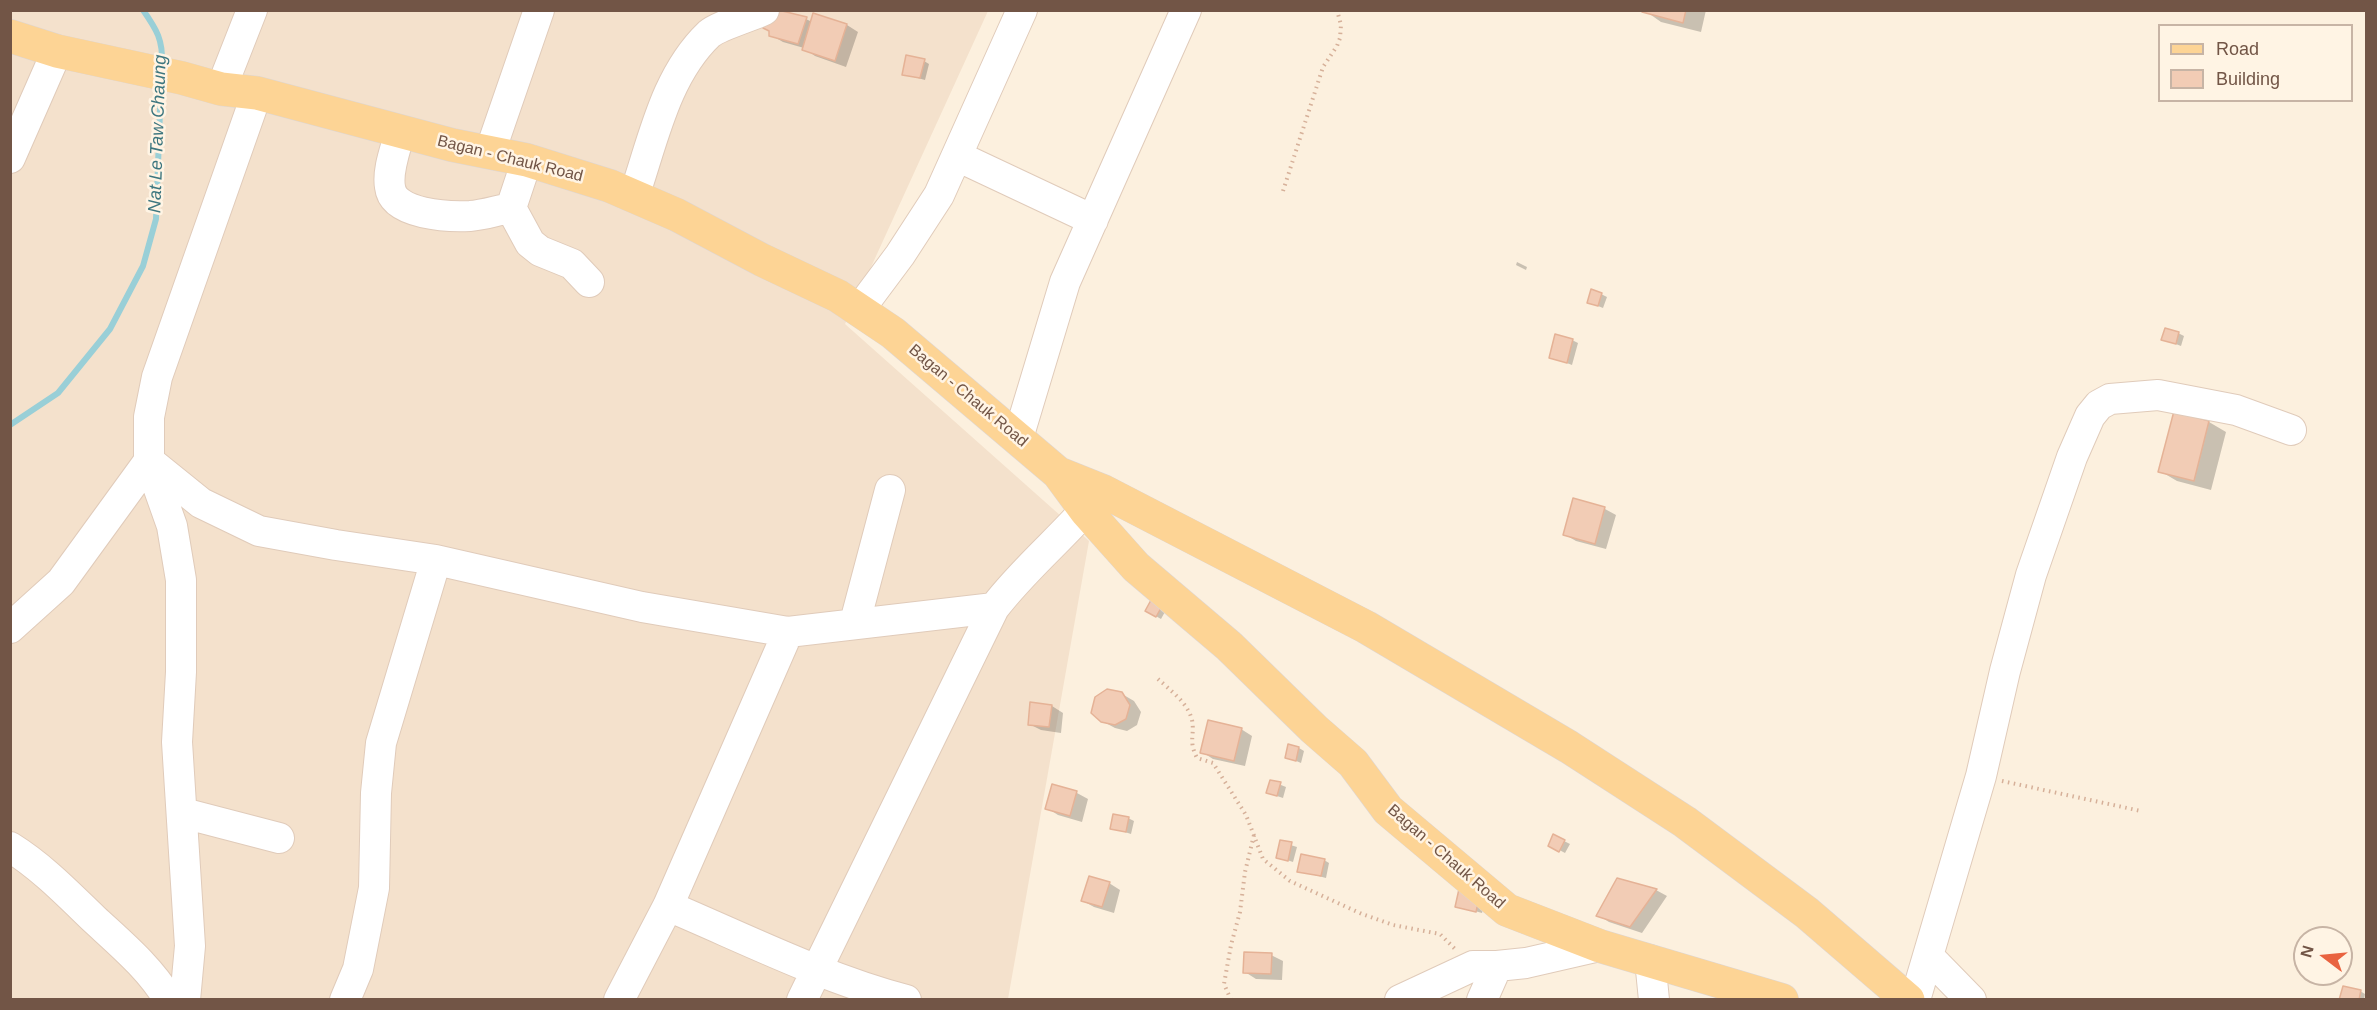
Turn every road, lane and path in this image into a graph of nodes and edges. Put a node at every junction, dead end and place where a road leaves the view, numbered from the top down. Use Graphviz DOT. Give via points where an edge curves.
graph roads {
  1 [pos="252,10"];
  2 [pos="539,10"];
  3 [pos="764,10"];
  4 [pos="1022,10"];
  5 [pos="1186,10"];
  6 [pos="1337,10"];
  7 [pos="10,36"];
  8 [pos="57,51"];
  9 [pos="221,89"];
  10 [pos="257,93"];
  11 [pos="400,132"];
  12 [pos="490,152"];
  13 [pos="957,156"];
  14 [pos="10,158"];
  15 [pos="527,160"];
  16 [pos="1283,192"];
  17 [pos="634,196"];
  18 [pos="511,208"];
  19 [pos="1093,220"];
  20 [pos="589,282"];
  21 [pos="860,310"];
  22 [pos="2291,430"];
  23 [pos="1018,438"];
  24 [pos="149,461"];
  25 [pos="890,490"];
  26 [pos="1094,501"];
  27 [pos="436,560"];
  28 [pos="994,608"];
  29 [pos="855,622"];
  30 [pos="10,628"];
  31 [pos="788,632"];
  32 [pos="1158,679"];
  33 [pos="1981,776"];
  34 [pos="2141,811"];
  35 [pos="183,813"];
  36 [pos="1254,834"];
  37 [pos="279,838"];
  38 [pos="10,847"];
  39 [pos="668,906"];
  40 [pos="1600,946"];
  41 [pos="1928,956"];
  42 [pos="1650,960"];
  43 [pos="1485,966"];
  44 [pos="818,970"];
  45 [pos="169,999"];
  46 [pos="185,999"];
  47 [pos="345,999"];
  48 [pos="619,999"];
  49 [pos="802,999"];
  50 [pos="906,999"];
  51 [pos="1232,999"];
  52 [pos="1400,999"];
  53 [pos="1482,999"];
  54 [pos="1654,999"];
  55 [pos="1782,999"];
  56 [pos="1908,999"];
  57 [pos="1916,999"];
  58 [pos="1971,999"];
  1 -- 9 [label="street"];
  2 -- 12 [label="street"];
  3 -- 17 [label="street" via="711,33 685,65 668,94"];
  4 -- 13 [label="street"];
  5 -- 19 [label="street"];
  6 -- 16 [label="path" via="1340,38 1323,67"];
  7 -- 8 [label="main road, Bagan - Chauk Road"];
  8 -- 9 [label="main road, Bagan - Chauk Road"];
  8 -- 14 [label="street"];
  9 -- 10 [label="main road, Bagan - Chauk Road"];
  10 -- 11 [label="main road, Bagan - Chauk Road"];
  10 -- 24 [label="street" via="157,376 149,417"];
  11 -- 12 [label="main road, Bagan - Chauk Road"];
  11 -- 18 [label="street" via="390,187 403,206 433,215 471,216"];
  12 -- 15 [label="main road, Bagan - Chauk Road"];
  13 -- 19 [label="street"];
  13 -- 21 [label="street" via="939,195"];
  15 -- 17 [label="main road, Bagan - Chauk Road"];
  15 -- 18 [label="street"];
  17 -- 21 [label="main road, Bagan - Chauk Road"];
  18 -- 20 [label="street" via="530,243 572,264"];
  19 -- 23 [label="street" via="1065,282"];
  21 -- 23 [label="main road, Bagan - Chauk Road"];
  22 -- 33 [label="street" via="2236,410 2158,395 2110,399 2099,405 2072,457 2031,575 2004,671"];
  23 -- 26 [label="main road, Bagan - Chauk Road"];
  24 -- 27 [label="street" via="201,503 259,531"];
  24 -- 30 [label="street" via="61,582"];
  24 -- 35 [label="street" via="172,526 181,580 177,742"];
  25 -- 29 [label="street"];
  26 -- 28 [label="street" via="1012,584"];
  26 -- 40 [label="main road, Bagan - Chauk Road" via="1136,567 1229,646 1353,763 1388,810 1432,849 1508,910"];
  26 -- 56 [label="main road, Bagan - Chauk Road" via="1366,627 1569,747 1685,822 1807,913"];
  27 -- 31 [label="street" via="642,607"];
  27 -- 47 [label="street" via="381,743 374,888 358,969"];
  28 -- 29 [label="street"];
  28 -- 44 [label="street"];
  29 -- 31 [label="street"];
  31 -- 39 [label="street"];
  32 -- 36 [label="path" via="1180,699 1192,720 1191,746 1197,758 1213,763"];
  33 -- 34 [label="path"];
  33 -- 41 [label="street"];
  35 -- 37 [label="street"];
  35 -- 46 [label="street" via="190,946"];
  36 -- 43 [label="path" via="1263,859 1290,881 1393,925 1440,934"];
  36 -- 51 [label="path" via="1224,984"];
  38 -- 45 [label="street" via="34,862 102,926 156,978"];
  39 -- 44 [label="street"];
  39 -- 48 [label="street"];
  40 -- 42 [label="main road, Bagan - Chauk Road"];
  40 -- 43 [label="street" via="1526,963"];
  41 -- 57 [label="street"];
  41 -- 58 [label="street"];
  42 -- 54 [label="street"];
  42 -- 55 [label="main road, Bagan - Chauk Road"];
  43 -- 52 [label="street"];
  43 -- 53 [label="street"];
  44 -- 49 [label="street"];
  44 -- 50 [label="street"];
}
